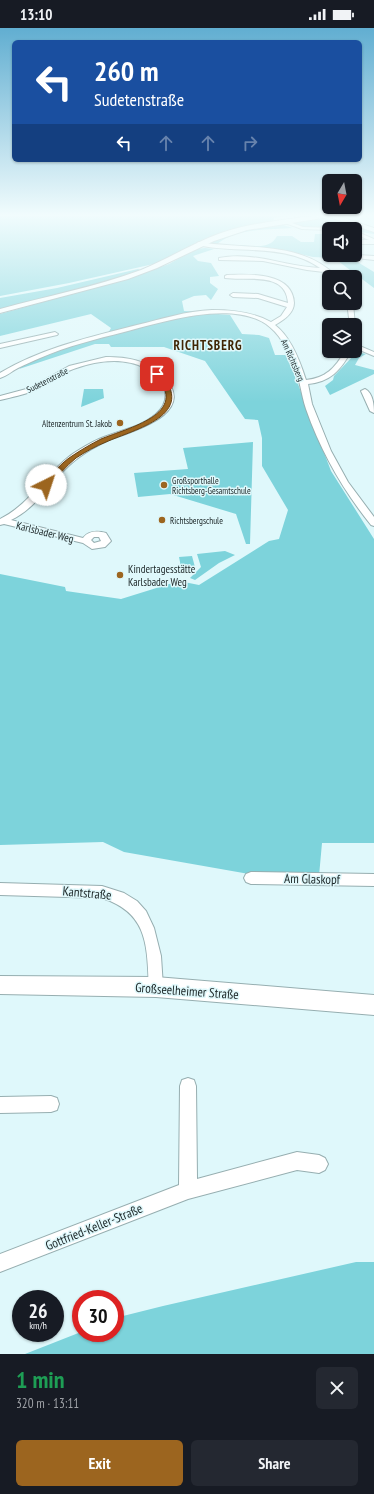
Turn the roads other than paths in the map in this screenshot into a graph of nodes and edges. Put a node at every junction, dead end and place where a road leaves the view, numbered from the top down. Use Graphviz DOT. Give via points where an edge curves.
graph roads {
  1 [pos="123,278"];
  2 [pos="258,278"];
  3 [pos="233,295"];
  4 [pos="291,306"];
  5 [pos="0,312"];
  6 [pos="270,325"];
  7 [pos="55,334"];
  8 [pos="0,346"];
  9 [pos="362,349"];
  10 [pos="374,354"];
  11 [pos="344,358"];
  12 [pos="0,376"];
  13 [pos="304,382"];
  14 [pos="365,391"];
  15 [pos="1,397"];
  16 [pos="374,411"];
  17 [pos="2,522"];
  18 [pos="374,523"];
  19 [pos="86,541"];
  20 [pos="251,878"];
  21 [pos="374,880"];
  22 [pos="0,889"];
  23 [pos="0,985"];
  24 [pos="156,987"];
  25 [pos="374,1005"];
  26 [pos="188,1086"];
  27 [pos="51,1104"];
  28 [pos="0,1105"];
  29 [pos="319,1164"];
  30 [pos="188,1190"];
  31 [pos="0,1263"];
  1 -- 5 [label="main road"];
  2 -- 4 [label="street" via="288,288"];
  3 -- 4 [label="street" via="258,296"];
  4 -- 6 [label="street" via="286,316"];
  6 -- 12 [label="street, Am Richtsberg" via="258,319 236,314 193,314 84,341 19,365"];
  6 -- 13 [label="street, Am Richtsberg" via="284,337"];
  7 -- 8 [label="street"];
  9 -- 10 [label="street"];
  11 -- 13 [label="street" via="331,376 320,381"];
  13 -- 18 [label="street, Am Richtsberg" via="308,403 327,449 340,474"];
  14 -- 16 [label="street"];
  15 -- 17 [label="street, Sudetenstraße" via="33,388 80,364 110,359 130,361 149,368 165,382 170,395 167,406 156,418 74,457 30,502"];
  17 -- 19 [label="street, Karlsbader Weg"];
  20 -- 21 [label="street, Am Glaskopf"];
  22 -- 24 [label="street, Kantstraße" via="102,892 117,896 131,905 144,920 154,946"];
  23 -- 24 [label="main road, Großseelheimer Straße"];
  24 -- 25 [label="main road, Großseelheimer Straße"];
  26 -- 30 [label="street"];
  27 -- 28 [label="street"];
  29 -- 30 [label="street, Gottfried-Keller-Straße" via="297,1161"];
  30 -- 31 [label="street, Gottfried-Keller-Straße"];
}
